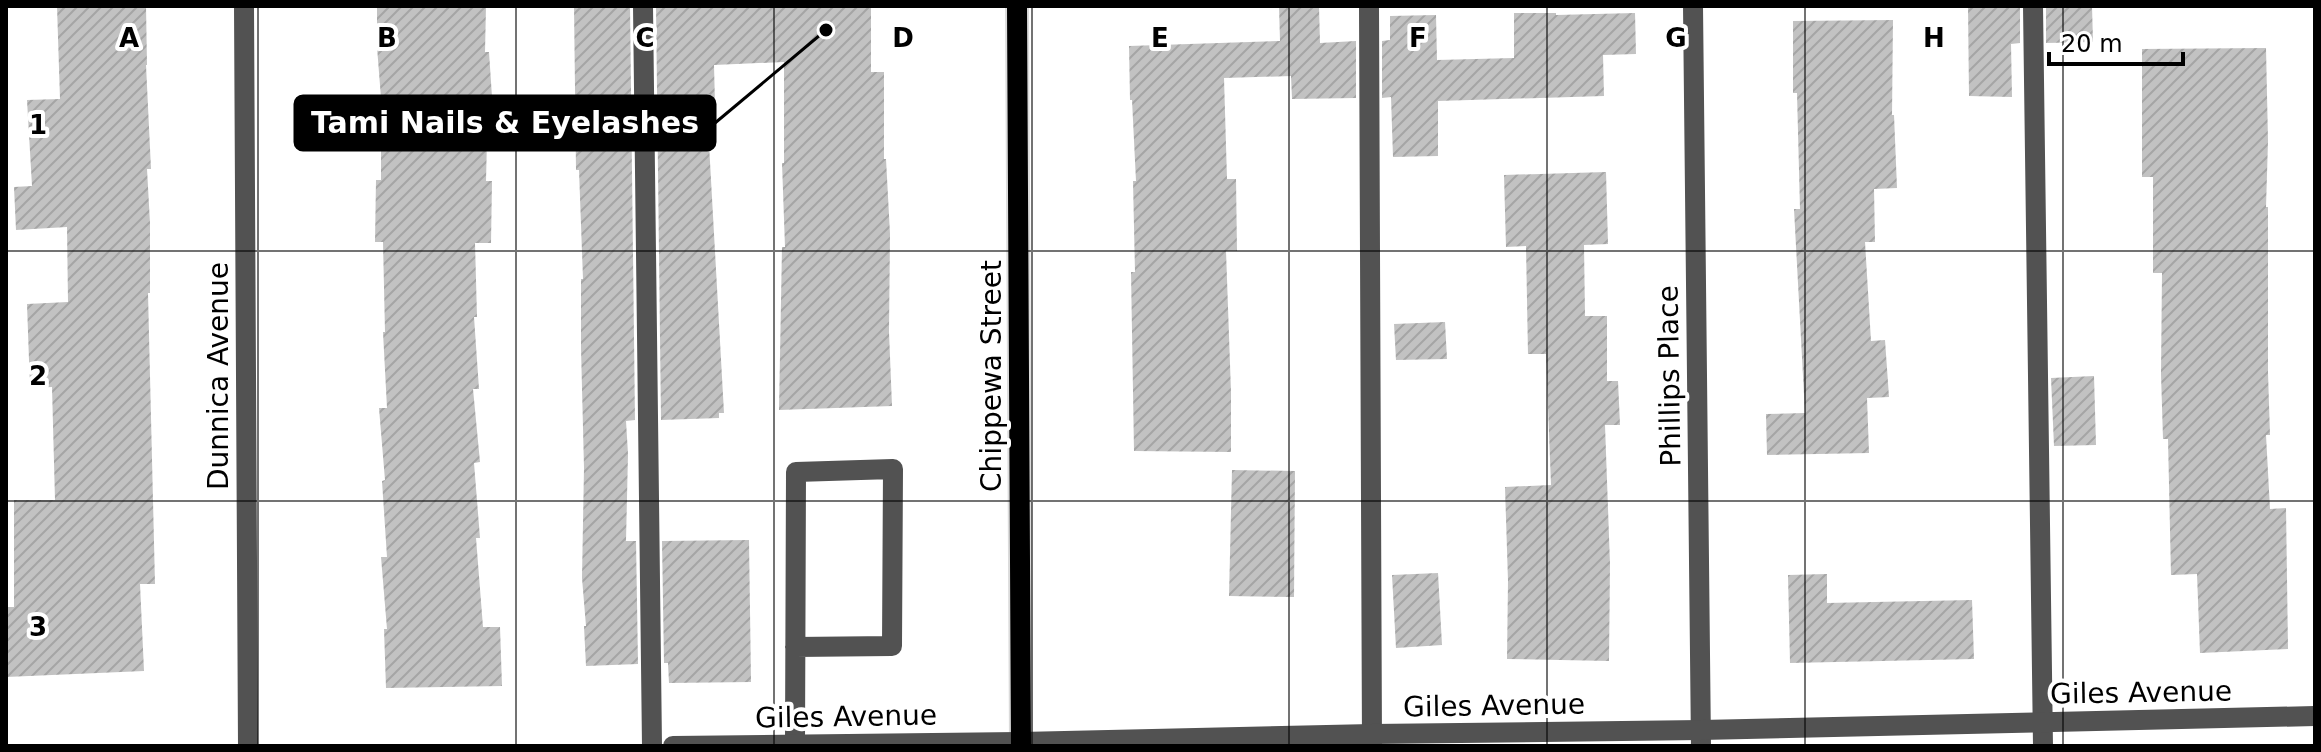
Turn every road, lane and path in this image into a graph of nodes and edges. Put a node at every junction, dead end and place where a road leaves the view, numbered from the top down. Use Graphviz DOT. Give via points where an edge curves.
graph roads {
  1 [pos="244,6"];
  2 [pos="643,6"];
  3 [pos="1017,6"];
  4 [pos="1369,6"];
  5 [pos="1693,6"];
  6 [pos="2033,6"];
  7 [pos="795,647"];
  8 [pos="2315,716"];
  9 [pos="2043,722"];
  10 [pos="1701,738"];
  11 [pos="1372,740"];
  12 [pos="795,743"];
  13 [pos="1021,744"];
  14 [pos="248,746"];
  15 [pos="652,746"];
  16 [pos="673,746"];
  17 [pos="2043,746"];
  1 -- 14 [label="street, Dunnica Avenue"];
  2 -- 15 [label="street"];
  3 -- 13 [label="main road, Chippewa Street"];
  4 -- 11 [label="street"];
  5 -- 10 [label="street, Phillips Place"];
  6 -- 9 [label="street"];
  7 -- 7 [label="street" via="796,472 893,469 892,646"];
  7 -- 12 [label="street"];
  8 -- 9 [label="street, Giles Avenue"];
  9 -- 10 [label="street, Giles Avenue"];
  9 -- 17 [label="street"];
  10 -- 11 [label="street, Giles Avenue"];
  11 -- 13 [label="street, Giles Avenue"];
  12 -- 13 [label="street, Giles Avenue"];
  12 -- 16 [label="street, Giles Avenue"];
}
